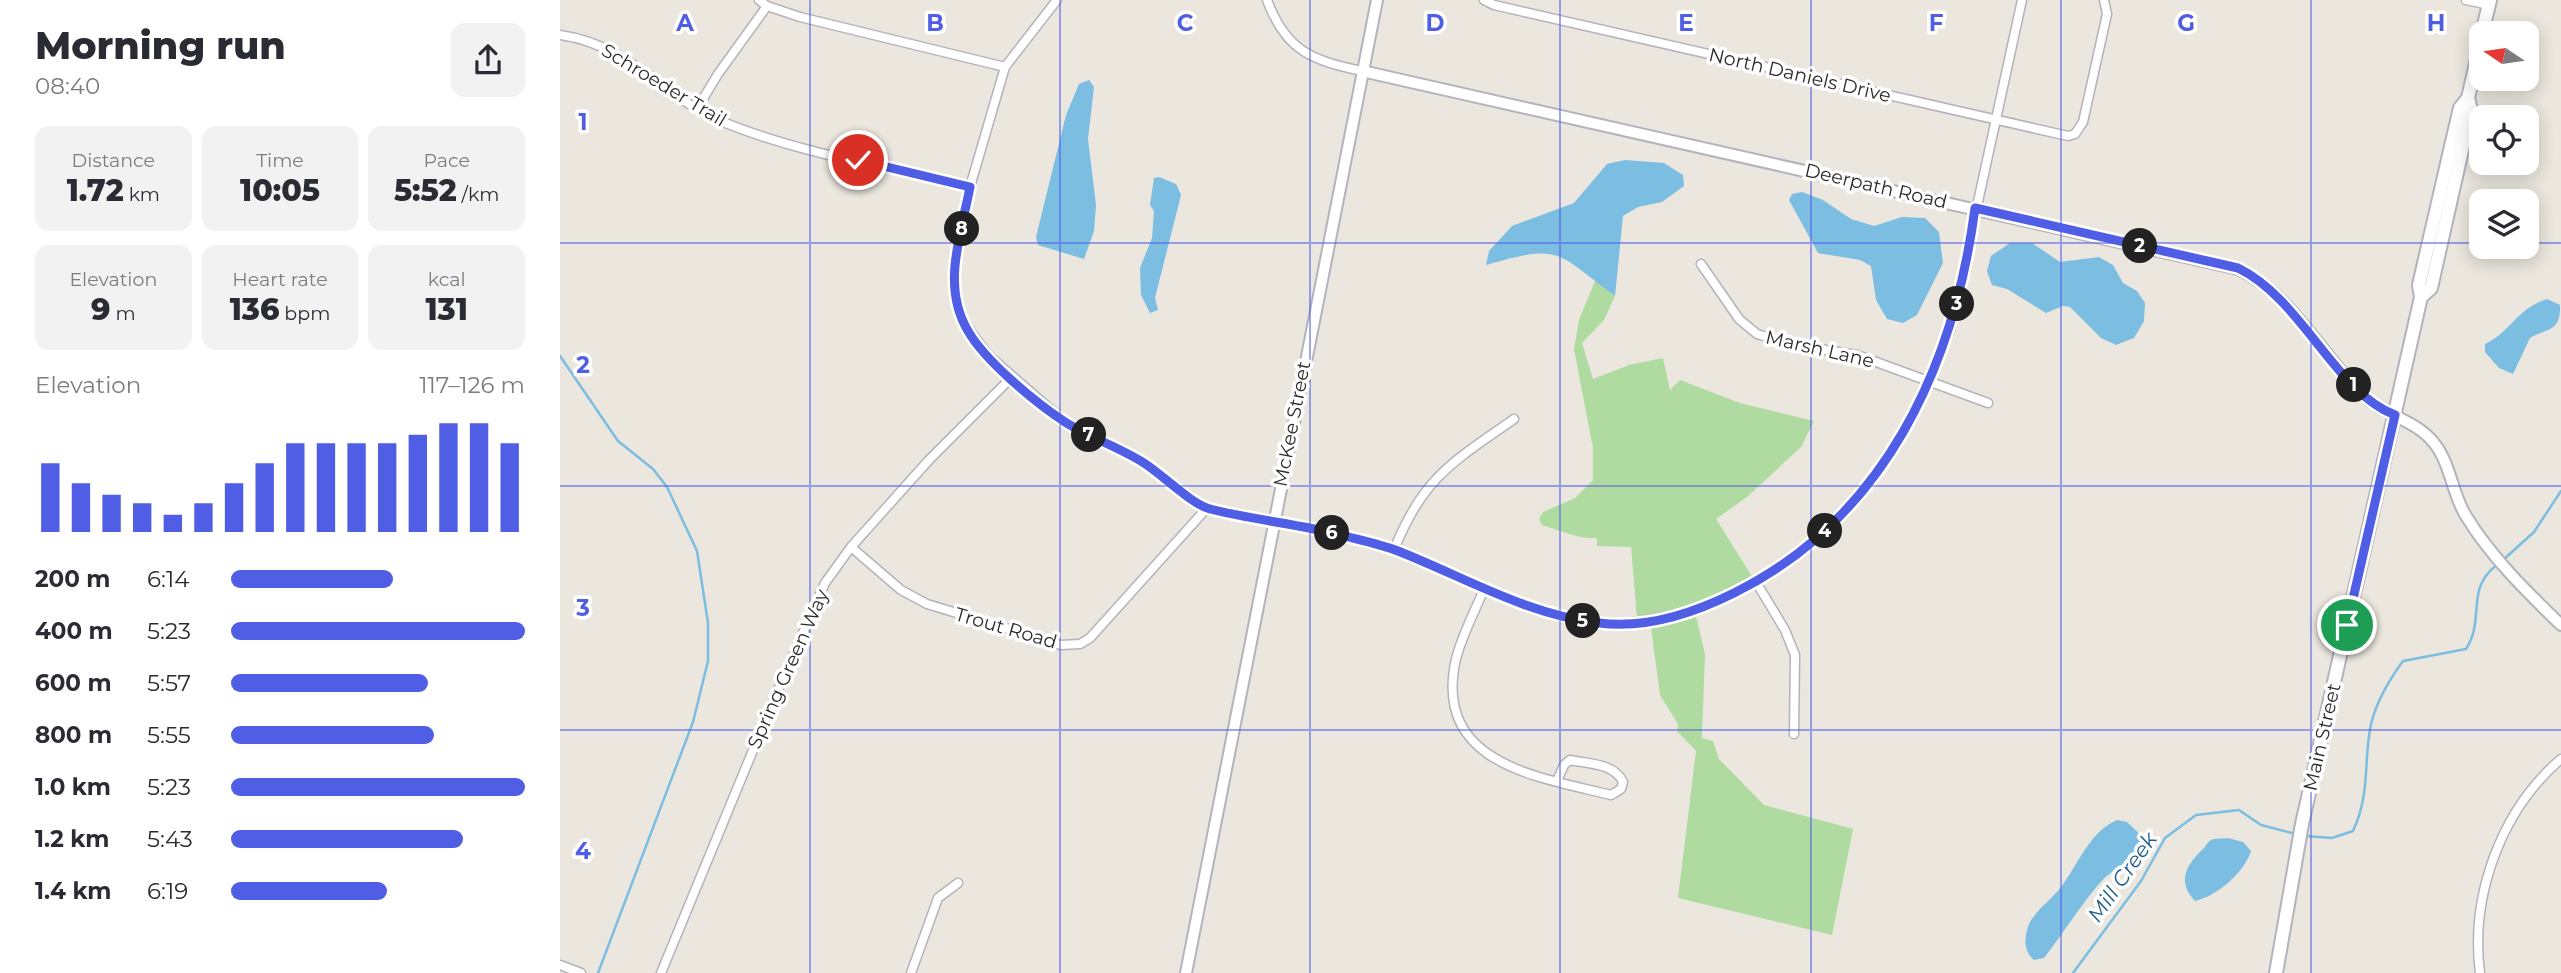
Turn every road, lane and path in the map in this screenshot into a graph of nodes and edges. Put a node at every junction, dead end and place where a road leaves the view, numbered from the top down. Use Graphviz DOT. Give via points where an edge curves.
graph roads {
  1 [pos="759,0"];
  2 [pos="1057,0"];
  3 [pos="1267,0"];
  4 [pos="1377,0"];
  5 [pos="1484,0"];
  6 [pos="2022,0"];
  7 [pos="2104,0"];
  8 [pos="2466,0"];
  9 [pos="2489,3"];
  10 [pos="767,6"];
  11 [pos="2485,21"];
  12 [pos="560,35"];
  13 [pos="1004,67"];
  14 [pos="1362,71"];
  15 [pos="2470,91"];
  16 [pos="698,107"];
  17 [pos="1995,120"];
  18 [pos="970,187"];
  19 [pos="1975,208"];
  20 [pos="1701,264"];
  21 [pos="1012,377"];
  22 [pos="1929,381"];
  23 [pos="1988,403"];
  24 [pos="2395,415"];
  25 [pos="1514,419"];
  26 [pos="1206,509"];
  27 [pos="1273,521"];
  28 [pos="851,547"];
  29 [pos="1394,550"];
  30 [pos="1756,582"];
  31 [pos="1484,589"];
  32 [pos="2561,625"];
  33 [pos="1794,734"];
  34 [pos="2561,759"];
  35 [pos="1557,781"];
  36 [pos="958,883"];
  37 [pos="560,965"];
  38 [pos="581,973"];
  39 [pos="661,973"];
  40 [pos="911,973"];
  41 [pos="1186,973"];
  42 [pos="2276,973"];
  43 [pos="2480,973"];
  1 -- 10 [label="street"];
  2 -- 13 [label="street"];
  3 -- 14 [label="street" via="1281,32 1301,52"];
  4 -- 14 [label="street, McKee Street"];
  5 -- 17 [label="street, North Daniels Drive"];
  6 -- 17 [label="street"];
  7 -- 17 [label="street, North Daniels Drive" via="2107,14 2083,122 2075,134"];
  8 -- 9 [label="street"];
  9 -- 11 [label="main road, Main Street"];
  10 -- 13 [label="street"];
  10 -- 16 [label="street"];
  12 -- 16 [label="street, Schroeder Trail" via="617,52"];
  13 -- 18 [label="street"];
  14 -- 19 [label="street, Deerpath Road"];
  14 -- 27 [label="street, McKee Street"];
  15 -- 24 [label="main road, Main Street" via="2460,107 2419,285 2421,297"];
  16 -- 18 [label="street, Schroeder Trail" via="719,121 759,136"];
  17 -- 19 [label="street"];
  18 -- 21 [label="street" via="954,265 956,298 970,334"];
  19 -- 22 [label="street" via="1950,330"];
  19 -- 24 [label="street, Deerpath Road" via="2238,268 2260,279 2365,398"];
  20 -- 22 [label="street, Marsh Lane" via="1743,324 1757,334 1857,355"];
  21 -- 26 [label="street" via="1065,422 1141,461"];
  21 -- 28 [label="street, Spring Green Way"];
  22 -- 23 [label="street, Marsh Lane"];
  22 -- 30 [label="street" via="1897,442 1850,506 1819,537"];
  24 -- 32 [label="street, Deerpath Road" via="2437,446 2465,514 2515,578"];
  24 -- 42 [label="main road, Main Street" via="2302,824"];
  25 -- 29 [label="street" via="1448,466 1423,491"];
  26 -- 27 [label="street"];
  26 -- 28 [label="street, Trout Road" via="1090,638 1071,646 927,604 901,590"];
  27 -- 29 [label="street"];
  27 -- 41 [label="street, McKee Street"];
  28 -- 39 [label="street, Spring Green Way" via="813,607"];
  29 -- 31 [label="street"];
  30 -- 31 [label="street" via="1678,615 1622,624 1563,618"];
  30 -- 33 [label="street" via="1795,655"];
  31 -- 35 [label="street" via="1457,658 1452,688 1458,714 1469,736 1486,754 1507,767"];
  34 -- 43 [label="street" via="2523,804 2491,863 2477,935"];
  35 -- 35 [label="street" via="1611,795 1623,782 1611,768 1570,760"];
  36 -- 40 [label="street" via="938,898"];
  37 -- 38 [label="street"];
}
